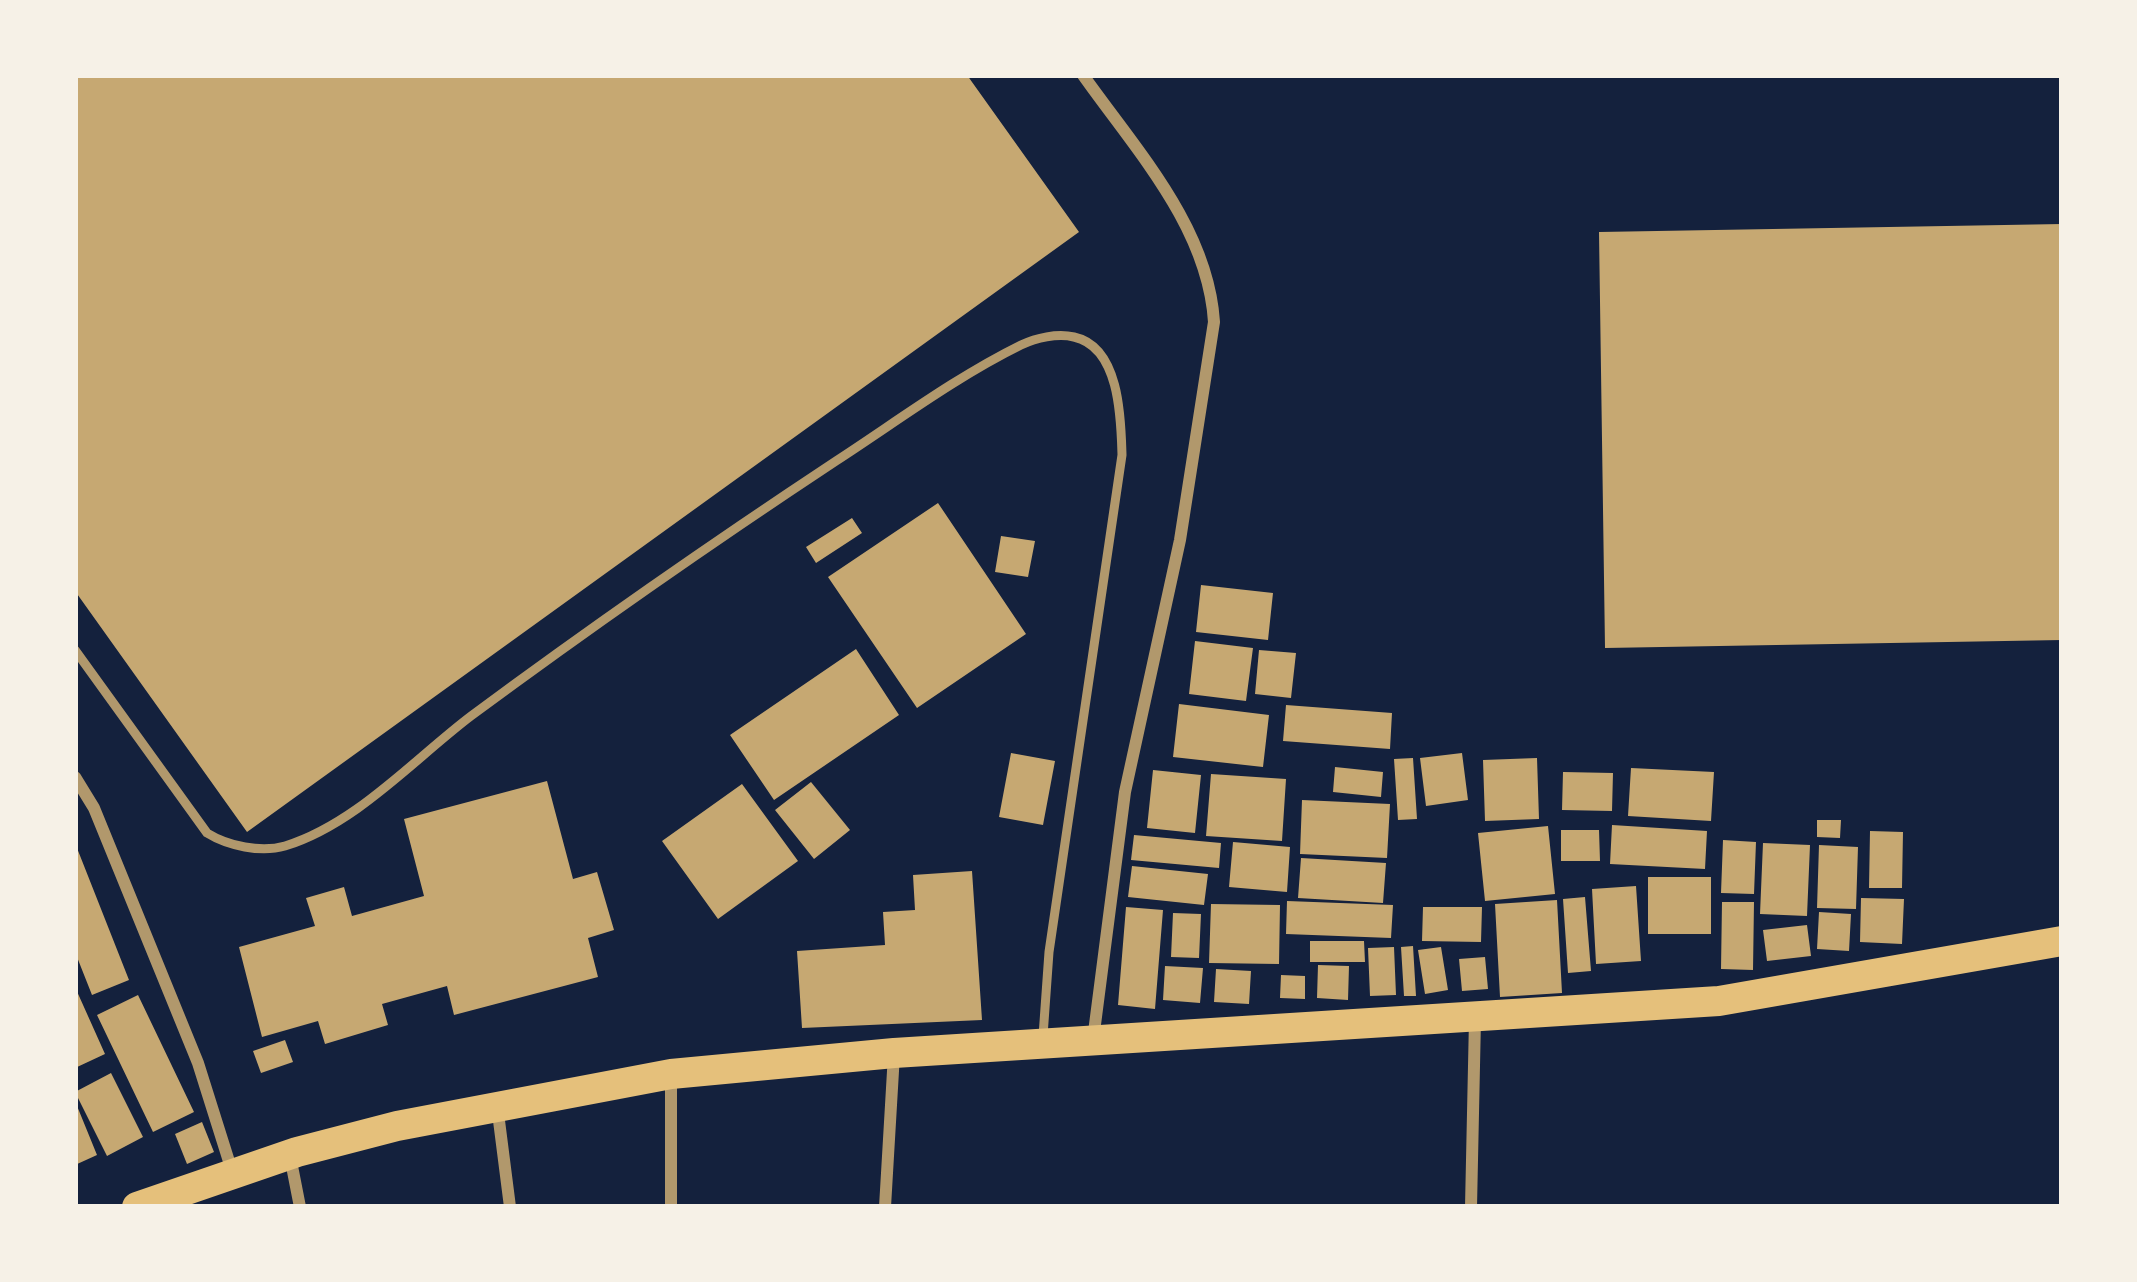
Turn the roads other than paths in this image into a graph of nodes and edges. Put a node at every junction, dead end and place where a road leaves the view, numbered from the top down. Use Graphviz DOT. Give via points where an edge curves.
graph roads {
  1 [pos="1083,75"];
  2 [pos="75,650"];
  3 [pos="75,777"];
  4 [pos="2062,941"];
  5 [pos="1475,1019"];
  6 [pos="1093,1042"];
  7 [pos="1042,1048"];
  8 [pos="895,1053"];
  9 [pos="670,1074"];
  10 [pos="497,1104"];
  11 [pos="290,1154"];
  12 [pos="233,1173"];
  13 [pos="136,1207"];
  14 [pos="300,1207"];
  15 [pos="510,1207"];
  16 [pos="671,1207"];
  17 [pos="886,1207"];
  18 [pos="1472,1207"];
  1 -- 6 [label="street" via="1192,235 1214,322 1180,541 1125,792"];
  2 -- 7 [label="lane" via="207,833 226,845 281,848 382,788 731,530 908,413 1023,344 1078,337 1112,376 1122,455"];
  3 -- 12 [label="street" via="198,1063"];
  4 -- 5 [label="main road" via="1719,1001"];
  5 -- 6 [label="main road"];
  5 -- 18 [label="street"];
  6 -- 7 [label="main road"];
  7 -- 8 [label="main road"];
  8 -- 9 [label="main road"];
  8 -- 17 [label="street"];
  9 -- 10 [label="main road"];
  9 -- 16 [label="street"];
  10 -- 11 [label="main road"];
  10 -- 15 [label="street"];
  11 -- 12 [label="main road"];
  11 -- 14 [label="street"];
  12 -- 13 [label="main road"];
}
